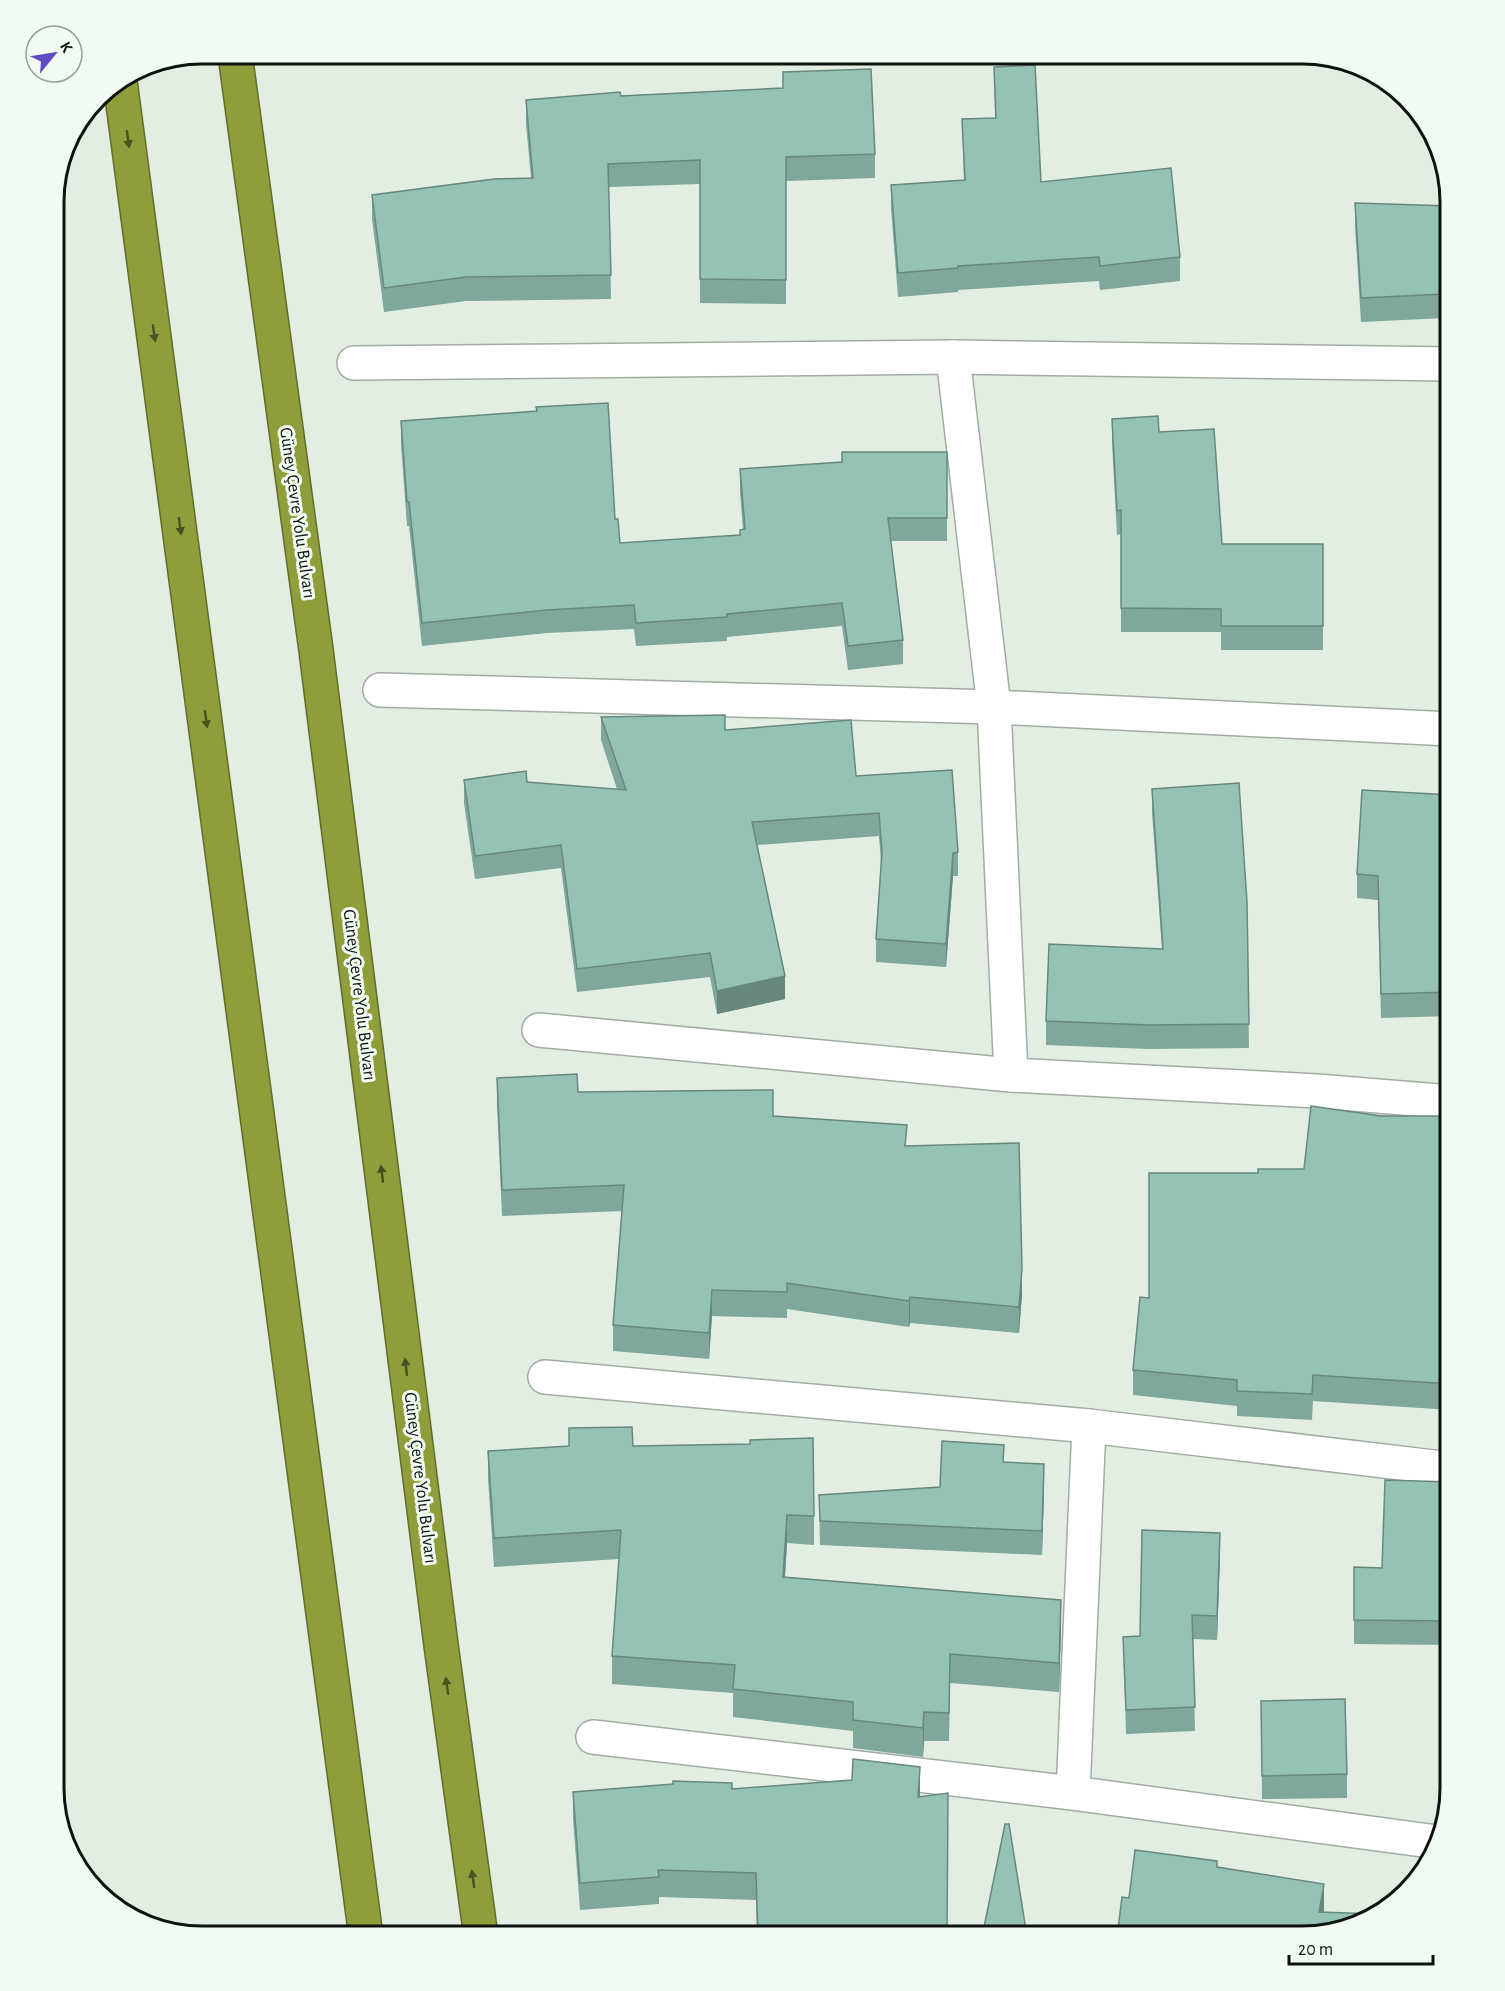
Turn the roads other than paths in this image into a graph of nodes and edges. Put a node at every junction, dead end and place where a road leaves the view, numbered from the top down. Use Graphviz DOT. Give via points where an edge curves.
graph roads {
  1 [pos="236,64"];
  2 [pos="121,91"];
  3 [pos="953,357"];
  4 [pos="354,363"];
  5 [pos="1440,364"];
  6 [pos="380,690"];
  7 [pos="994,706"];
  8 [pos="1440,728"];
  9 [pos="539,1030"];
  10 [pos="1011,1075"];
  11 [pos="1440,1101"];
  12 [pos="545,1377"];
  13 [pos="1089,1426"];
  14 [pos="1440,1468"];
  15 [pos="593,1737"];
  16 [pos="1073,1793"];
  17 [pos="1430,1841"];
  18 [pos="365,1926"];
  19 [pos="479,1926"];
  19 -- 1 [label="highway, Güney Çevre Yolu Bulvarı, one-way" via="316,650"];
  2 -- 18 [label="highway, one-way"];
  3 -- 4 [label="street"];
  3 -- 5 [label="street"];
  3 -- 7 [label="street"];
  6 -- 7 [label="street"];
  7 -- 8 [label="street"];
  7 -- 10 [label="street"];
  9 -- 10 [label="street"];
  10 -- 11 [label="street"];
  12 -- 13 [label="street"];
  13 -- 14 [label="street"];
  13 -- 16 [label="street"];
  15 -- 16 [label="street"];
  16 -- 17 [label="street"];
}
